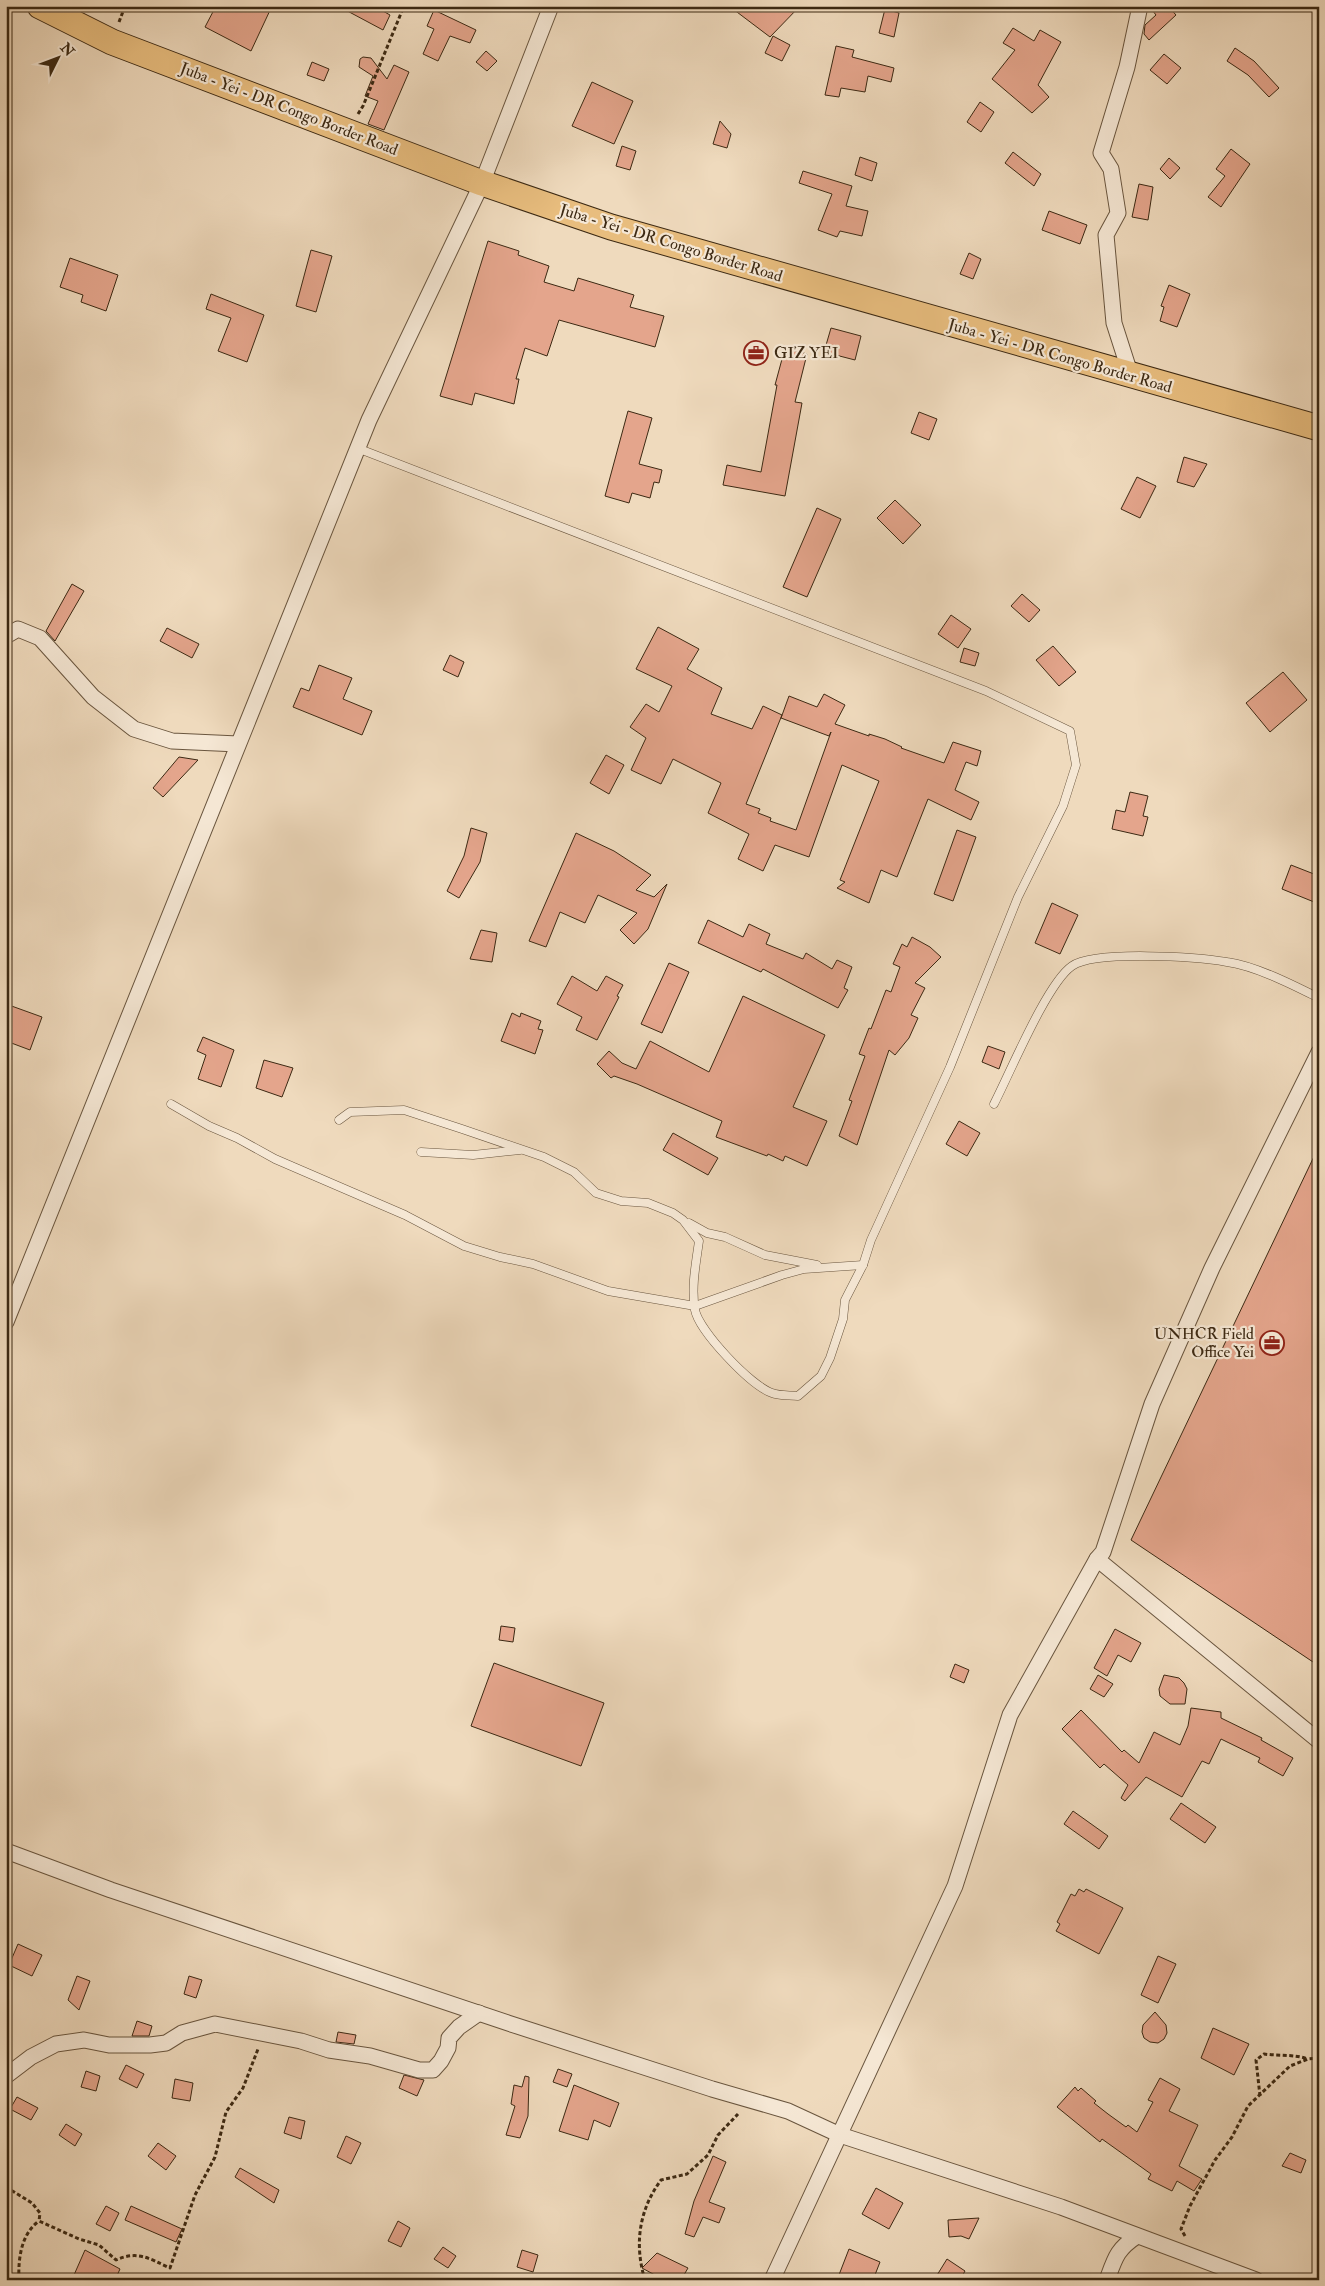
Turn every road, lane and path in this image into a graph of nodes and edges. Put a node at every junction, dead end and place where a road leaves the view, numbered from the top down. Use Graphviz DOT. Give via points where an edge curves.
graph roads {
  1 [pos="40,6"];
  2 [pos="404,6"];
  3 [pos="551,6"];
  4 [pos="1140,6"];
  5 [pos="346,130"];
  6 [pos="482,183"];
  7 [pos="1131,376"];
  8 [pos="1319,428"];
  9 [pos="357,448"];
  10 [pos="10,629"];
  11 [pos="238,744"];
  12 [pos="1319,998"];
  13 [pos="1319,1052"];
  14 [pos="171,1104"];
  15 [pos="994,1104"];
  16 [pos="339,1120"];
  17 [pos="522,1149"];
  18 [pos="421,1152"];
  19 [pos="683,1220"];
  20 [pos="863,1265"];
  21 [pos="823,1267"];
  22 [pos="695,1306"];
  23 [pos="6,1322"];
  24 [pos="1097,1559"];
  25 [pos="1319,1741"];
  26 [pos="6,1851"];
  27 [pos="479,2013"];
  28 [pos="260,2033"];
  29 [pos="1319,2058"];
  30 [pos="1308,2059"];
  31 [pos="6,2076"];
  32 [pos="1260,2096"];
  33 [pos="751,2100"];
  34 [pos="840,2135"];
  35 [pos="6,2187"];
  36 [pos="39,2221"];
  37 [pos="1137,2236"];
  38 [pos="1187,2254"];
  39 [pos="19,2280"];
  40 [pos="644,2280"];
  41 [pos="772,2280"];
  42 [pos="1107,2280"];
  43 [pos="1256,2280"];
  1 -- 5 [label="main road, Juba - Yei - DR Congo Border Road" via="112,42"];
  2 -- 5 [label="path" via="363,106"];
  3 -- 6 [label="street"];
  4 -- 7 [label="street" via="1127,67 1101,154 1111,169 1118,213 1106,235 1114,323"];
  5 -- 6 [label="main road, Juba - Yei - DR Congo Border Road"];
  6 -- 7 [label="main road, Juba - Yei - DR Congo Border Road" via="610,227"];
  6 -- 9 [label="street"];
  7 -- 8 [label="main road, Juba - Yei - DR Congo Border Road"];
  9 -- 11 [label="street"];
  9 -- 20 [label="lane" via="976,688 1070,731 1076,765 1063,806 1018,898 950,1067 871,1240"];
  10 -- 11 [label="street" via="40,638 93,697 134,729 172,741"];
  11 -- 23 [label="street"];
  12 -- 15 [label="lane" via="1287,982 1228,962 1097,957 1073,965 1057,982"];
  13 -- 24 [label="street" via="1212,1268 1152,1404 1103,1552"];
  14 -- 22 [label="lane" via="275,1159 405,1215 464,1246 500,1258 533,1264 608,1291"];
  16 -- 17 [label="lane" via="350,1112 404,1110"];
  17 -- 18 [label="lane" via="474,1155"];
  17 -- 19 [label="lane" via="574,1172 596,1193 621,1201 648,1203"];
  19 -- 21 [label="lane" via="707,1233 725,1237 765,1255"];
  19 -- 22 [label="lane" via="699,1241"];
  20 -- 21 [label="lane"];
  20 -- 22 [label="lane" via="845,1300 843,1319 830,1358 821,1376 798,1396 772,1394 743,1374 715,1342 695,1312"];
  21 -- 22 [label="lane" via="782,1274"];
  24 -- 25 [label="street"];
  24 -- 34 [label="street" via="1010,1714 955,1886"];
  26 -- 27 [label="street" via="111,1890"];
  27 -- 28 [label="street" via="449,2038 448,2048 432,2070 419,2070 370,2056 329,2050"];
  27 -- 33 [label="street"];
  28 -- 31 [label="street" via="215,2024 182,2033 166,2043 150,2045 68,2041 31,2057"];
  28 -- 36 [label="path" via="257,2054 243,2088 226,2112 215,2157 195,2195 170,2268 147,2257 129,2254 116,2260 99,2245"];
  29 -- 30 [label="path"];
  30 -- 32 [label="path" via="1290,2066"];
  30 -- 32 [label="path" via="1261,2055 1256,2060"];
  32 -- 38 [label="path" via="1248,2106 1190,2206 1181,2230"];
  33 -- 34 [label="street" via="788,2111"];
  33 -- 40 [label="path" via="718,2136 708,2155 687,2174 661,2180 653,2191 638,2235"];
  34 -- 37 [label="street" via="1061,2207"];
  34 -- 41 [label="street"];
  35 -- 36 [label="path" via="32,2203 40,2213"];
  36 -- 39 [label="path" via="25,2235 18,2264"];
  37 -- 38 [label="street"];
  37 -- 42 [label="street" via="1114,2257"];
  38 -- 43 [label="street"];
}
